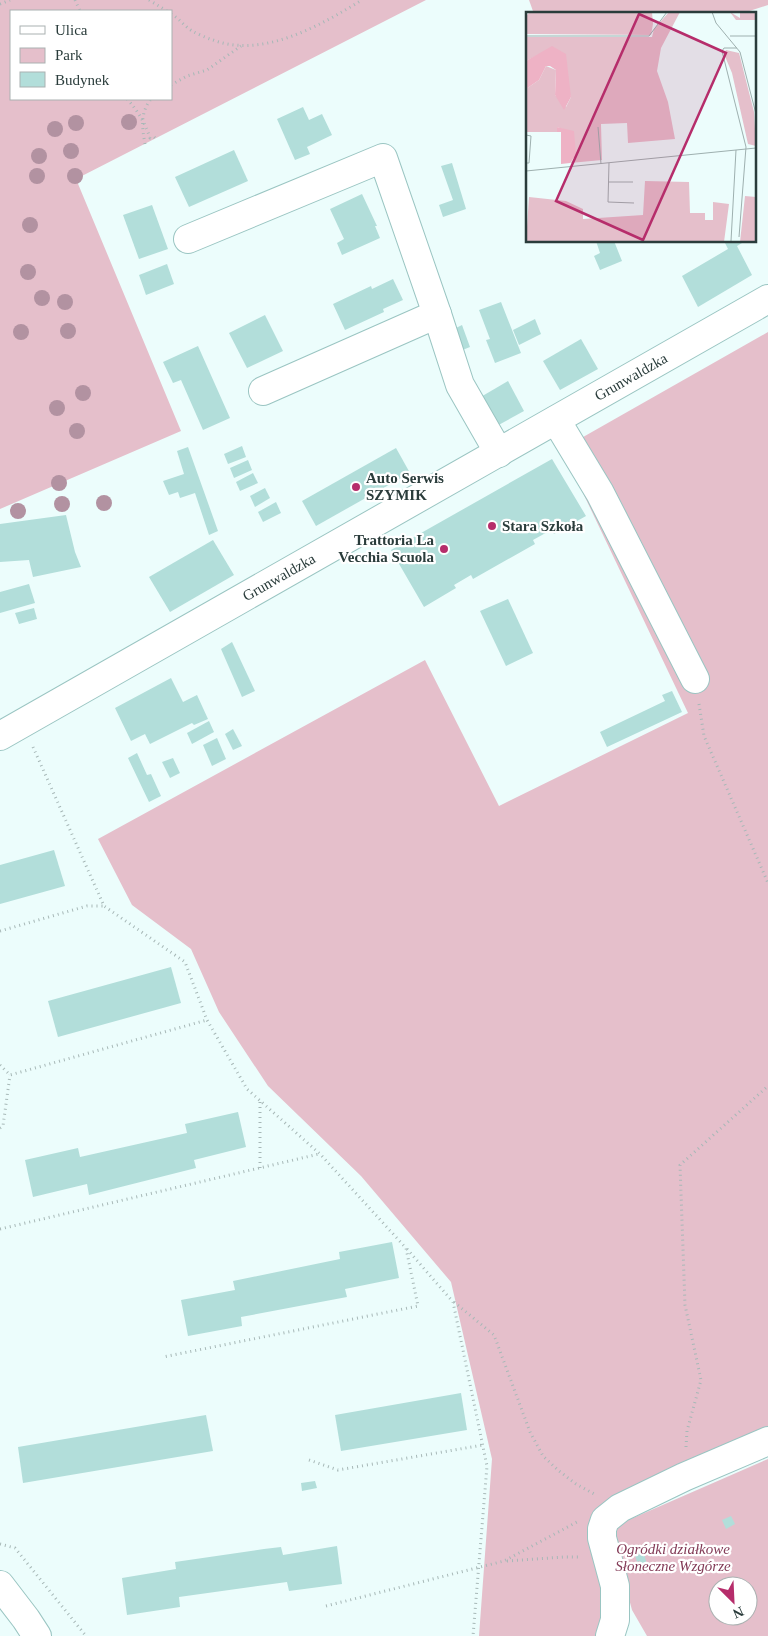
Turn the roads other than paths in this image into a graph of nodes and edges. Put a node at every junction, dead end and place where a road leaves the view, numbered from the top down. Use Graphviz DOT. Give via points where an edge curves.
graph roads {
  1 [pos="188,239"];
  2 [pos="768,299"];
  3 [pos="437,314"];
  4 [pos="264,391"];
  5 [pos="556,420"];
  6 [pos="499,452"];
  7 [pos="696,679"];
  8 [pos="0,736"];
  9 [pos="768,1441"];
  10 [pos="0,1584"];
  11 [pos="37,1636"];
  12 [pos="610,1636"];
  1 -- 3 [label="street" via="384,158"];
  2 -- 5 [label="street, Grunwaldzka"];
  3 -- 4 [label="street"];
  3 -- 6 [label="street" via="460,386"];
  5 -- 6 [label="street, Grunwaldzka"];
  5 -- 7 [label="street" via="600,494"];
  6 -- 8 [label="street, Grunwaldzka"];
  9 -- 12 [label="street" via="684,1477 616,1511 605,1520 602,1538 615,1586 615,1620"];
  10 -- 11 [label="street"];
}
